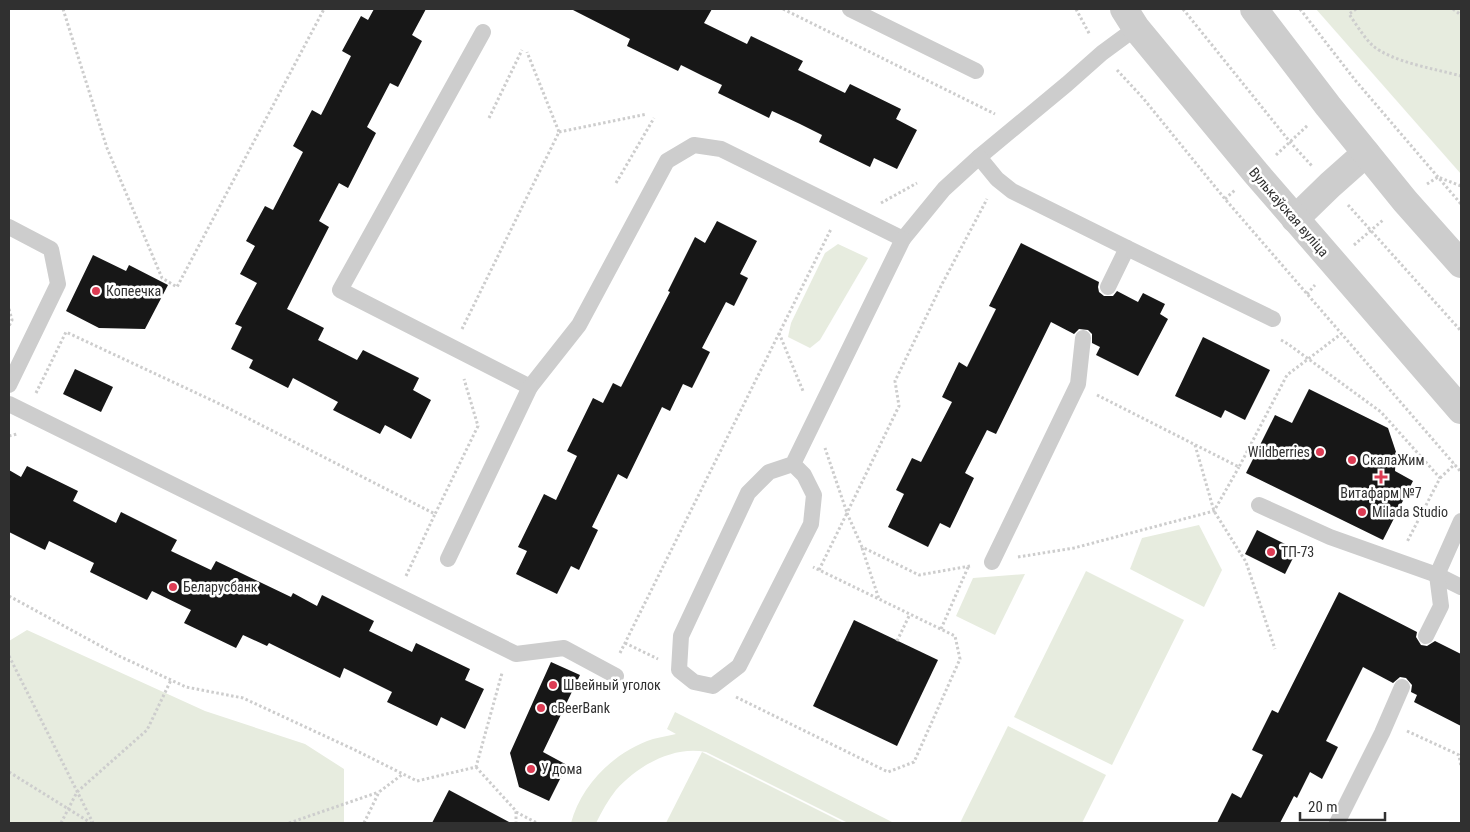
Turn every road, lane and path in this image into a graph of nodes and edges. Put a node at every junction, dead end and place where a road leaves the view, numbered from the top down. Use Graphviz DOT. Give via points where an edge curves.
graph roads {
  1 [pos="63,9"];
  2 [pos="324,9"];
  3 [pos="783,9"];
  4 [pos="850,9"];
  5 [pos="1076,9"];
  6 [pos="1254,9"];
  7 [pos="1300,9"];
  8 [pos="1345,9"];
  9 [pos="1356,9"];
  10 [pos="1453,9"];
  11 [pos="1348,14"];
  12 [pos="1461,15"];
  13 [pos="1130,18"];
  14 [pos="483,32"];
  15 [pos="1089,33"];
  16 [pos="1082,40"];
  17 [pos="1102,53"];
  18 [pos="976,71"];
  19 [pos="1461,76"];
  20 [pos="1355,80"];
  21 [pos="1328,106"];
  22 [pos="647,114"];
  23 [pos="489,118"];
  24 [pos="654,118"];
  25 [pos="989,121"];
  26 [pos="559,132"];
  27 [pos="1366,153"];
  28 [pos="979,157"];
  29 [pos="1255,172"];
  30 [pos="1438,177"];
  31 [pos="997,179"];
  32 [pos="921,181"];
  33 [pos="616,183"];
  34 [pos="1461,186"];
  35 [pos="1225,199"];
  36 [pos="1405,201"];
  37 [pos="1461,204"];
  38 [pos="856,216"];
  39 [pos="1295,219"];
  40 [pos="9,227"];
  41 [pos="903,239"];
  42 [pos="1127,248"];
  43 [pos="1333,264"];
  44 [pos="1461,264"];
  45 [pos="1108,287"];
  46 [pos="1307,294"];
  47 [pos="9,309"];
  48 [pos="1273,319"];
  49 [pos="9,326"];
  50 [pos="1342,334"];
  51 [pos="1083,338"];
  52 [pos="1279,339"];
  53 [pos="454,348"];
  54 [pos="1308,360"];
  55 [pos="1078,384"];
  56 [pos="9,385"];
  57 [pos="530,387"];
  58 [pos="9,404"];
  59 [pos="1461,410"];
  60 [pos="26,412"];
  61 [pos="9,436"];
  62 [pos="1194,444"];
  63 [pos="793,464"];
  64 [pos="1455,464"];
  65 [pos="1239,467"];
  66 [pos="1461,472"];
  67 [pos="1440,478"];
  68 [pos="1259,505"];
  69 [pos="1214,511"];
  70 [pos="435,514"];
  71 [pos="1461,522"];
  72 [pos="862,547"];
  73 [pos="448,559"];
  74 [pos="793,559"];
  75 [pos="1398,561"];
  76 [pos="992,562"];
  77 [pos="1437,575"];
  78 [pos="1461,587"];
  79 [pos="397,595"];
  80 [pos="9,596"];
  81 [pos="879,599"];
  82 [pos="910,614"];
  83 [pos="1426,636"];
  84 [pos="897,641"];
  85 [pos="625,643"];
  86 [pos="1275,649"];
  87 [pos="9,656"];
  88 [pos="494,669"];
  89 [pos="679,670"];
  90 [pos="613,674"];
  91 [pos="170,680"];
  92 [pos="713,686"];
  93 [pos="1402,687"];
  94 [pos="1387,721"];
  95 [pos="476,767"];
  96 [pos="1461,767"];
  97 [pos="9,772"];
  98 [pos="404,774"];
  99 [pos="77,792"];
  100 [pos="379,792"];
  101 [pos="68,809"];
  102 [pos="516,811"];
  103 [pos="61,823"];
  104 [pos="92,823"];
  105 [pos="289,823"];
  106 [pos="364,823"];
  107 [pos="516,823"];
  108 [pos="537,823"];
  109 [pos="1336,823"];
  1 -- 2 [label="path" via="107,148 162,278 177,287"];
  3 -- 25 [label="path" via="996,115"];
  4 -- 18 [label="lane"];
  5 -- 15 [label="path"];
  6 -- 21 [label="street"];
  7 -- 20 [label="path"];
  8 -- 11 [label="path"];
  9 -- 11 [label="path"];
  10 -- 12 [label="path"];
  11 -- 19 [label="path" via="1371,44 1386,55"];
  13 -- 17 [label="lane"];
  13 -- 29 [label="street, Вулькаўская вуліца"];
  14 -- 53 [label="lane" via="340,290"];
  15 -- 16 [label="path"];
  15 -- 17 [label="path"];
  17 -- 28 [label="lane"];
  17 -- 35 [label="path"];
  20 -- 21 [label="path"];
  20 -- 30 [label="path"];
  21 -- 27 [label="street"];
  21 -- 29 [label="path"];
  22 -- 26 [label="path"];
  23 -- 26 [label="path" via="525,51"];
  24 -- 33 [label="path"];
  26 -- 53 [label="path"];
  27 -- 36 [label="street"];
  27 -- 39 [label="street"];
  28 -- 31 [label="lane"];
  28 -- 41 [label="lane" via="944,189"];
  29 -- 35 [label="path"];
  29 -- 39 [label="street, Вулькаўская вуліца"];
  30 -- 34 [label="path"];
  30 -- 36 [label="path"];
  30 -- 37 [label="path"];
  31 -- 42 [label="lane" via="1012,191"];
  31 -- 72 [label="path" via="896,381 900,406 848,513"];
  32 -- 38 [label="path"];
  35 -- 46 [label="path"];
  36 -- 43 [label="path"];
  36 -- 44 [label="street"];
  38 -- 41 [label="lane"];
  38 -- 57 [label="lane" via="721,149 694,145 667,161 579,324"];
  38 -- 85 [label="path" via="832,228"];
  39 -- 43 [label="street, Вулькаўская вуліца"];
  40 -- 56 [label="lane" via="51,248 58,284"];
  41 -- 63 [label="lane"];
  42 -- 45 [label="lane"];
  42 -- 48 [label="lane"];
  43 -- 46 [label="path"];
  43 -- 59 [label="street, Вулькаўская вуліца"];
  46 -- 50 [label="path"];
  47 -- 49 [label="path" via="12,320"];
  50 -- 54 [label="path"];
  50 -- 64 [label="path"];
  51 -- 55 [label="lane"];
  52 -- 54 [label="path"];
  53 -- 57 [label="lane"];
  53 -- 70 [label="path" via="478,426"];
  54 -- 65 [label="path" via="1287,375"];
  54 -- 67 [label="path" via="1381,412"];
  55 -- 62 [label="path"];
  55 -- 76 [label="lane"];
  57 -- 73 [label="lane"];
  58 -- 60 [label="lane"];
  60 -- 61 [label="path" via="19,433"];
  60 -- 70 [label="path" via="66,332 222,405"];
  60 -- 79 [label="lane"];
  62 -- 65 [label="path"];
  62 -- 69 [label="path"];
  63 -- 74 [label="lane" via="804,475 814,495 811,524"];
  63 -- 89 [label="lane" via="769,472 748,493 681,636"];
  64 -- 66 [label="path"];
  64 -- 67 [label="path"];
  65 -- 69 [label="path"];
  67 -- 75 [label="path"];
  68 -- 75 [label="lane" via="1330,537"];
  69 -- 76 [label="path" via="1074,548"];
  69 -- 86 [label="path" via="1246,562"];
  70 -- 79 [label="path"];
  71 -- 77 [label="lane"];
  72 -- 76 [label="path" via="920,575"];
  72 -- 81 [label="path"];
  74 -- 81 [label="path"];
  74 -- 92 [label="lane" via="739,666"];
  75 -- 77 [label="lane"];
  77 -- 78 [label="lane"];
  77 -- 83 [label="lane" via="1441,606"];
  79 -- 90 [label="lane" via="516,654 564,648"];
  80 -- 91 [label="path"];
  81 -- 82 [label="path"];
  82 -- 84 [label="path"];
  82 -- 92 [label="path" via="955,636 960,659 914,762 888,772"];
  85 -- 89 [label="path"];
  85 -- 90 [label="path"];
  87 -- 99 [label="path"];
  88 -- 95 [label="path" via="503,673"];
  89 -- 92 [label="lane" via="694,682"];
  91 -- 98 [label="path" via="186,687 243,698"];
  91 -- 99 [label="path" via="147,730"];
  93 -- 94 [label="lane"];
  94 -- 96 [label="path" via="1459,755"];
  94 -- 109 [label="lane"];
  95 -- 98 [label="path" via="417,781"];
  95 -- 102 [label="path"];
  97 -- 101 [label="path"];
  98 -- 100 [label="path"];
  99 -- 101 [label="path"];
  99 -- 104 [label="path"];
  100 -- 105 [label="path"];
  100 -- 106 [label="path"];
  101 -- 103 [label="path"];
  101 -- 104 [label="path"];
  102 -- 107 [label="path"];
  102 -- 108 [label="path"];
}
